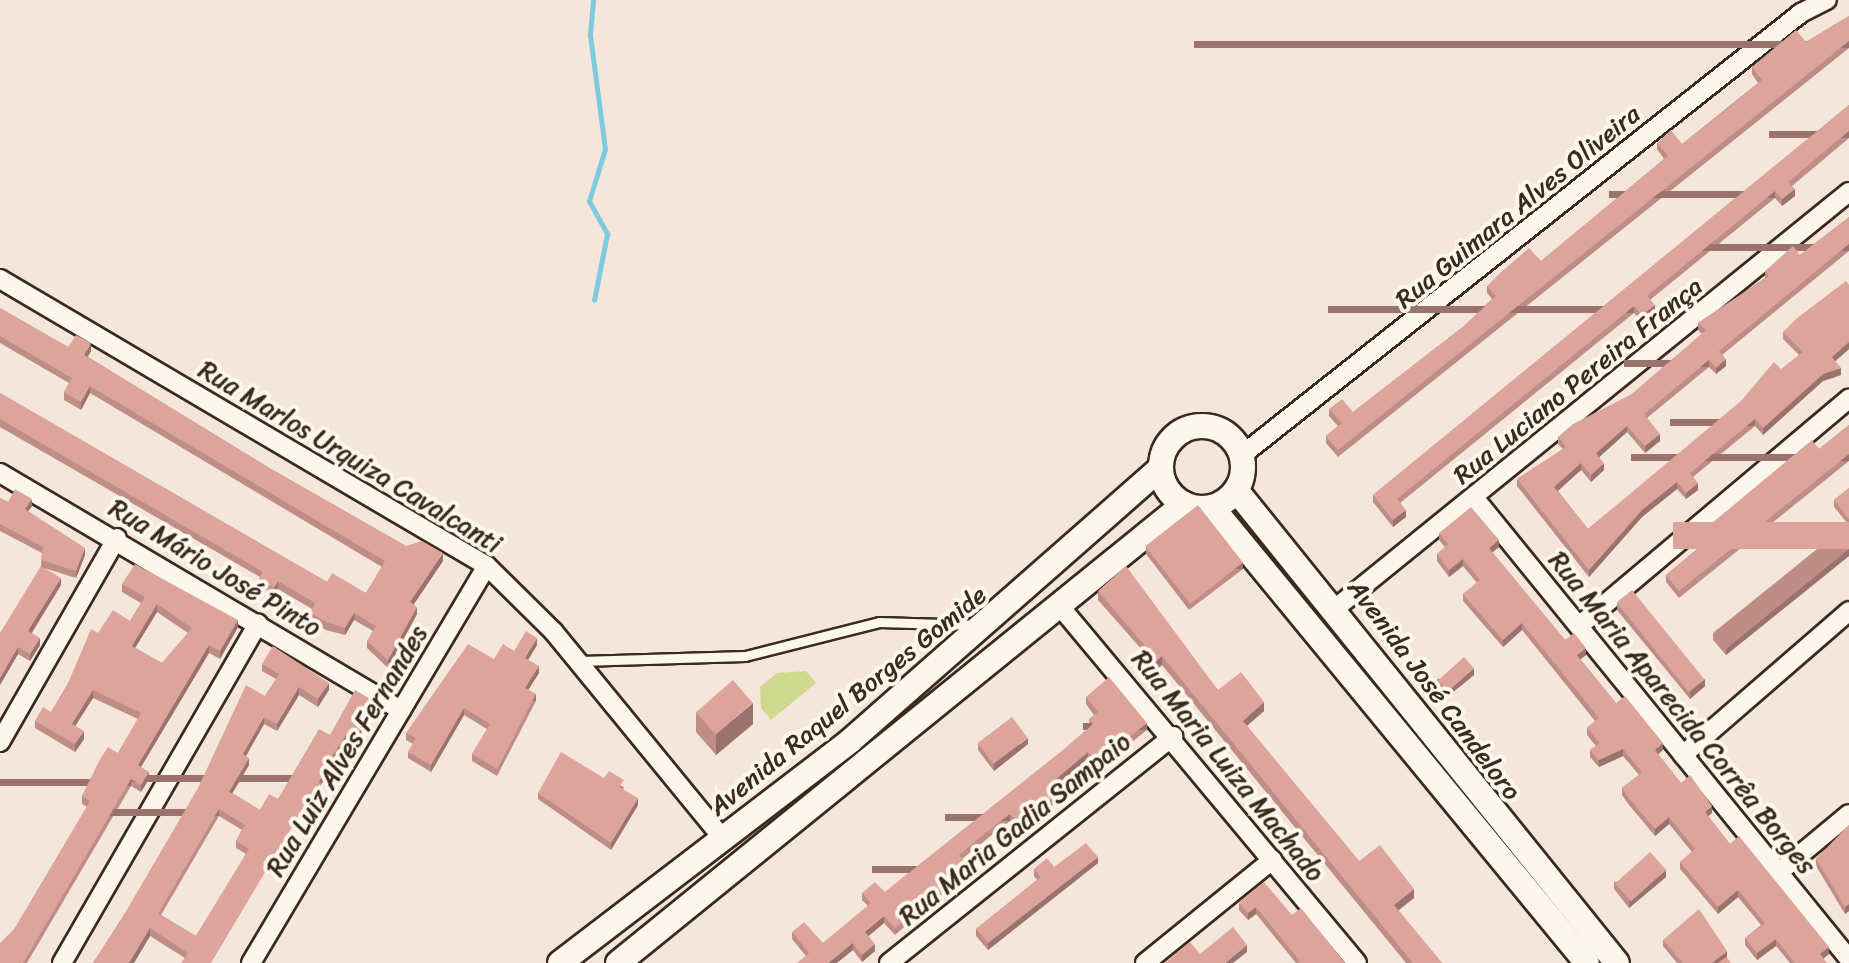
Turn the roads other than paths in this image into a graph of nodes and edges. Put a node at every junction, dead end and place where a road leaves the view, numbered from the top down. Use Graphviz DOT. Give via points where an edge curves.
graph roads {
  1 [pos="1827,0"];
  2 [pos="1849,192"];
  3 [pos="0,279"];
  4 [pos="1849,399"];
  5 [pos="1242,455"];
  6 [pos="1160,469"];
  7 [pos="0,473"];
  8 [pos="1236,490"];
  9 [pos="1476,500"];
  10 [pos="1184,504"];
  11 [pos="1212,507"];
  12 [pos="117,538"];
  13 [pos="487,566"];
  14 [pos="1058,604"];
  15 [pos="1337,607"];
  16 [pos="1849,611"];
  17 [pos="258,624"];
  18 [pos="984,626"];
  19 [pos="1579,626"];
  20 [pos="578,661"];
  21 [pos="401,710"];
  22 [pos="1173,736"];
  23 [pos="0,742"];
  24 [pos="1683,755"];
  25 [pos="1849,814"];
  26 [pos="723,839"];
  27 [pos="1272,860"];
  28 [pos="1778,873"];
  29 [pos="574,959"];
  30 [pos="1849,959"];
  31 [pos="62,963"];
  32 [pos="251,963"];
  33 [pos="618,963"];
  34 [pos="889,963"];
  35 [pos="1145,963"];
  36 [pos="1357,963"];
  37 [pos="1587,963"];
  38 [pos="1617,963"];
  1 -- 5 [label="street, Rua Guimara Alves Oliveira" via="1801,13"];
  2 -- 9 [label="street, Rua Luciano Pereira França"];
  3 -- 13 [label="street, Rua Marlos Urquiza Cavalcanti"];
  4 -- 19 [label="street"];
  5 -- 6 [label="street" via="1219,429 1195,426 1174,436"];
  5 -- 8 [label="street"];
  6 -- 10 [label="street" via="1167,490"];
  6 -- 18 [label="street, Avenida Raquel Borges Gomide"];
  7 -- 12 [label="street, Rua Mário José Pinto"];
  8 -- 11 [label="street"];
  8 -- 15 [label="street, Avenida José Candeloro"];
  9 -- 15 [label="street, Rua Luciano Pereira França"];
  9 -- 19 [label="street, Rua Maria Aparecida Corrêa Borges"];
  10 -- 11 [label="street"];
  10 -- 14 [label="street"];
  11 -- 37 [label="street, Avenida José Candeloro"];
  12 -- 17 [label="street, Rua Mário José Pinto"];
  12 -- 23 [label="street"];
  13 -- 20 [label="street, Rua Marlos Urquiza Cavalcanti"];
  13 -- 21 [label="street, Rua Luiz Alves Fernandes"];
  14 -- 22 [label="street, Rua Maria Luiza Machado"];
  14 -- 33 [label="street"];
  15 -- 38 [label="street, Avenida José Candeloro" via="1432,741"];
  16 -- 24 [label="street"];
  17 -- 21 [label="street, Rua Mário José Pinto"];
  17 -- 31 [label="street"];
  18 -- 20 [label="lane" via="879,622 745,656"];
  18 -- 26 [label="street, Avenida Raquel Borges Gomide"];
  19 -- 24 [label="street, Rua Maria Aparecida Corrêa Borges"];
  20 -- 26 [label="street, Rua Marlos Urquiza Cavalcanti"];
  21 -- 32 [label="street, Rua Luiz Alves Fernandes"];
  22 -- 27 [label="street, Rua Maria Luiza Machado"];
  22 -- 34 [label="street, Rua Maria Gadia Sampaio"];
  24 -- 28 [label="street, Rua Maria Aparecida Corrêa Borges"];
  25 -- 28 [label="street"];
  26 -- 29 [label="street, Avenida Raquel Borges Gomide"];
  27 -- 35 [label="street"];
  27 -- 36 [label="street, Rua Maria Luiza Machado"];
  28 -- 30 [label="street, Rua Maria Aparecida Corrêa Borges"];
}
